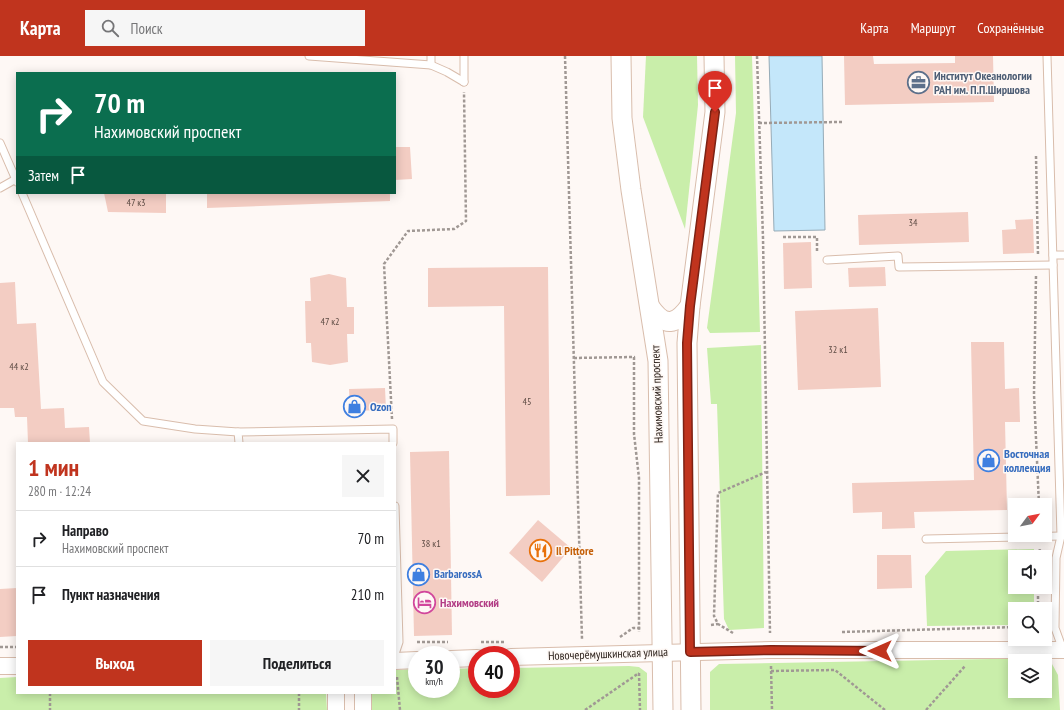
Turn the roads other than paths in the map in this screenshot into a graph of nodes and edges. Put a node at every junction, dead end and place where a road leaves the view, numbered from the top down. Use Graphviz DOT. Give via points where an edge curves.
graph roads {
  1 [pos="309,56"];
  2 [pos="431,56"];
  3 [pos="464,56"];
  4 [pos="622,56"];
  5 [pos="714,56"];
  6 [pos="1047,56"];
  7 [pos="431,65"];
  8 [pos="0,143"];
  9 [pos="16,181"];
  10 [pos="0,188"];
  11 [pos="22,194"];
  12 [pos="1053,255"];
  13 [pos="1064,255"];
  14 [pos="827,260"];
  15 [pos="1053,264"];
  16 [pos="690,306"];
  17 [pos="650,308"];
  18 [pos="1061,406"];
  19 [pos="238,432"];
  20 [pos="238,442"];
  21 [pos="393,442"];
  22 [pos="1061,536"];
  23 [pos="926,539"];
  24 [pos="396,540"];
  25 [pos="1060,558"];
  26 [pos="396,651"];
  27 [pos="1064,651"];
  28 [pos="690,652"];
  29 [pos="662,653"];
  30 [pos="520,657"];
  31 [pos="408,663"];
  32 [pos="0,666"];
  33 [pos="16,666"];
  34 [pos="396,667"];
  35 [pos="336,694"];
  36 [pos="362,694"];
  37 [pos="336,710"];
  38 [pos="363,710"];
  39 [pos="663,710"];
  40 [pos="691,710"];
  1 -- 7 [label="lane"];
  2 -- 7 [label="lane"];
  3 -- 7 [label="lane" via="464,82"];
  4 -- 17 [label="main road, Нахимовский проспект" via="622,118"];
  5 -- 16 [label="main road" via="715,112"];
  6 -- 12 [label="lane"];
  8 -- 9 [label="lane"];
  9 -- 10 [label="lane"];
  11 -- 19 [label="lane" via="103,382 144,421 195,429"];
  12 -- 13 [label="lane"];
  12 -- 15 [label="lane"];
  14 -- 15 [label="lane" via="898,256 899,267"];
  15 -- 18 [label="lane"];
  16 -- 17 [label="main road" via="675,322 657,316"];
  16 -- 28 [label="main road" via="687,343"];
  17 -- 29 [label="main road, Нахимовский проспект" via="658,361"];
  18 -- 22 [label="lane"];
  19 -- 20 [label="lane"];
  19 -- 21 [label="lane" via="393,429"];
  22 -- 23 [label="lane"];
  22 -- 25 [label="lane"];
  24 -- 26 [label="lane" via="399,642"];
  25 -- 27 [label="lane" via="1055,628"];
  27 -- 28 [label="street, Новочерёмушкинская улица"];
  28 -- 29 [label="street, Новочерёмушкинская улица"];
  28 -- 40 [label="main road"];
  29 -- 30 [label="street, Новочерёмушкинская улица"];
  29 -- 39 [label="main road, Нахимовский проспект"];
  31 -- 34 [label="street"];
  32 -- 33 [label="street"];
  35 -- 37 [label="street"];
  36 -- 38 [label="street"];
}
